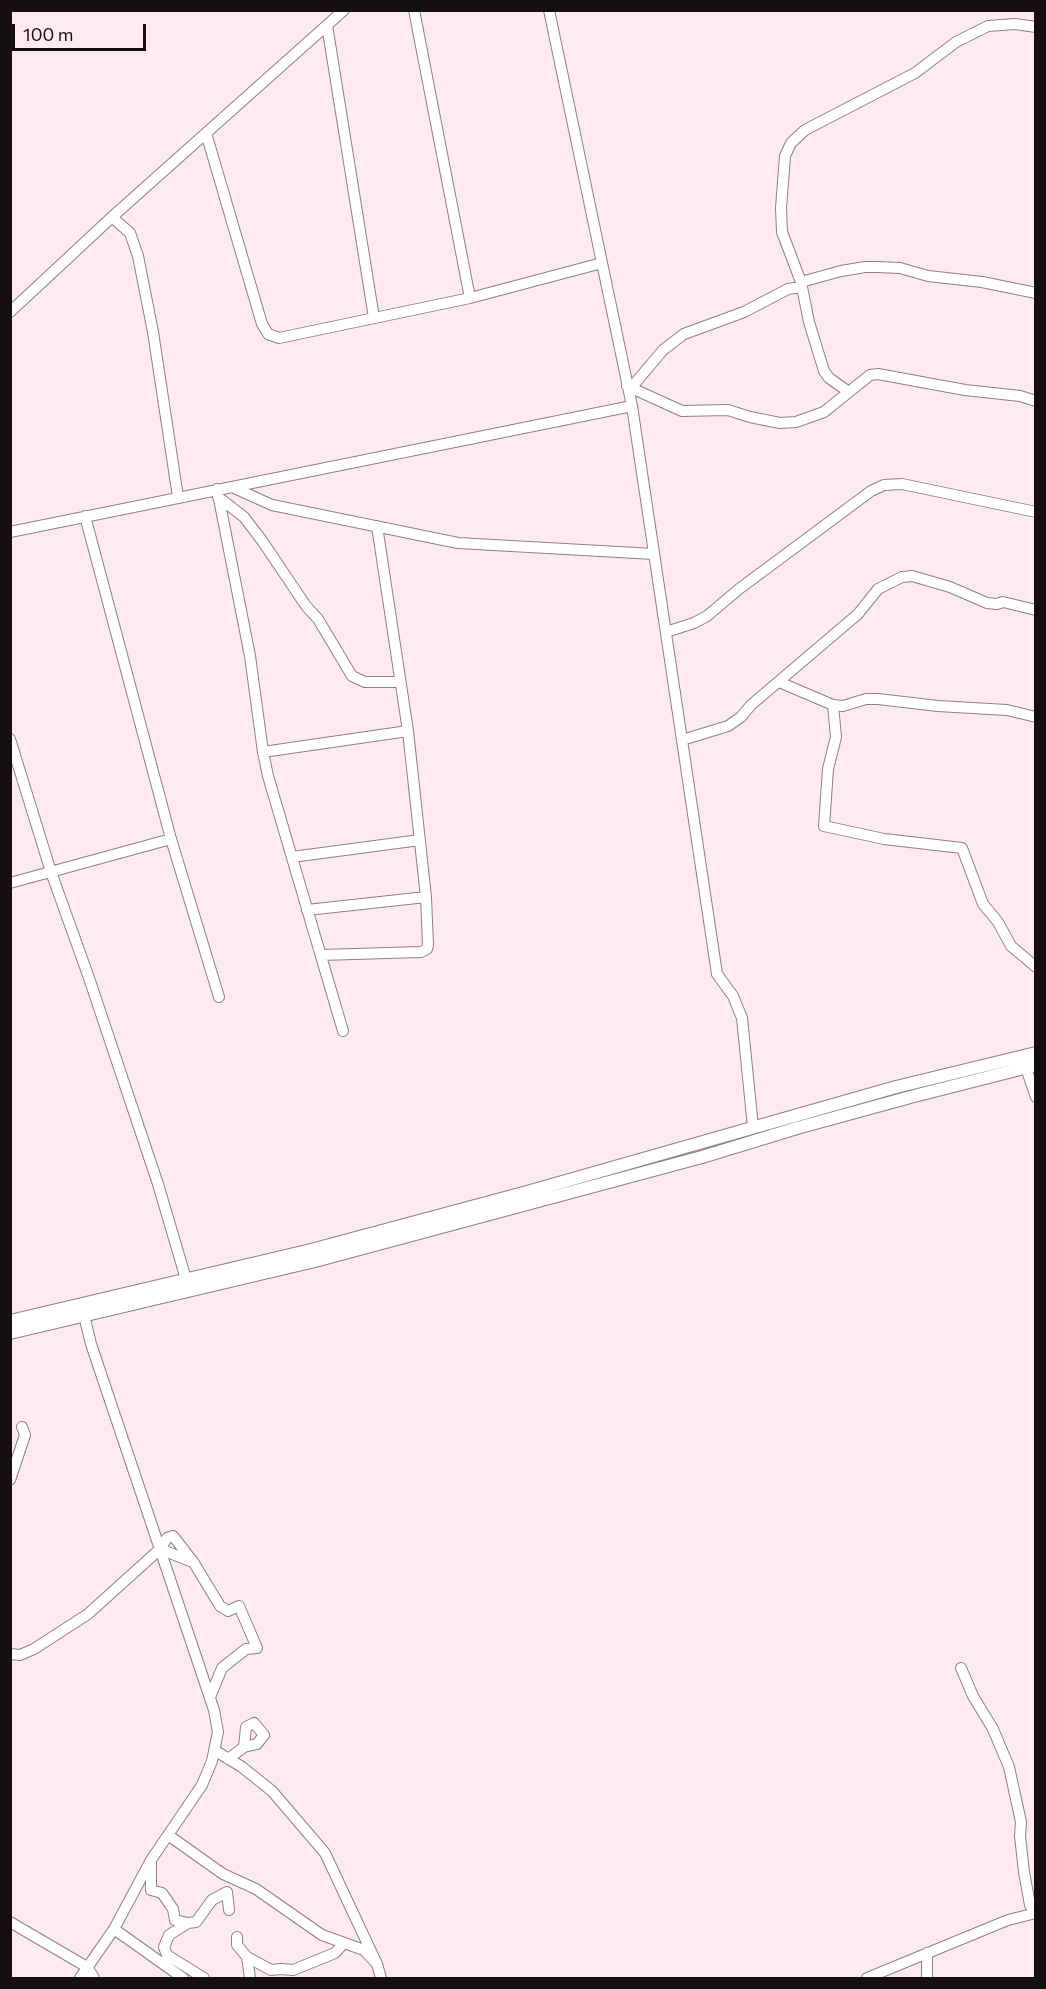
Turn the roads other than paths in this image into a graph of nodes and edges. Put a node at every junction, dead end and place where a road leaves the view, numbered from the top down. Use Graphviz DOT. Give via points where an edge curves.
graph roads {
  1 [pos="344,10"];
  2 [pos="414,10"];
  3 [pos="549,10"];
  4 [pos="327,26"];
  5 [pos="1035,27"];
  6 [pos="206,133"];
  7 [pos="112,217"];
  8 [pos="602,263"];
  9 [pos="801,284"];
  10 [pos="1035,293"];
  11 [pos="470,298"];
  12 [pos="10,312"];
  13 [pos="374,318"];
  14 [pos="629,387"];
  15 [pos="849,392"];
  16 [pos="1035,401"];
  17 [pos="632,406"];
  18 [pos="232,486"];
  19 [pos="218,493"];
  20 [pos="178,497"];
  21 [pos="1035,513"];
  22 [pos="85,516"];
  23 [pos="377,526"];
  24 [pos="10,532"];
  25 [pos="654,554"];
  26 [pos="1035,610"];
  27 [pos="666,632"];
  28 [pos="400,682"];
  29 [pos="779,682"];
  30 [pos="833,705"];
  31 [pos="1035,717"];
  32 [pos="408,731"];
  33 [pos="10,738"];
  34 [pos="682,740"];
  35 [pos="263,752"];
  36 [pos="171,839"];
  37 [pos="420,840"];
  38 [pos="292,857"];
  39 [pos="51,872"];
  40 [pos="10,882"];
  41 [pos="426,897"];
  42 [pos="308,910"];
  43 [pos="321,955"];
  44 [pos="1035,967"];
  45 [pos="219,997"];
  46 [pos="343,1031"];
  47 [pos="1035,1053"];
  48 [pos="1031,1067"];
  49 [pos="1035,1097"];
  50 [pos="753,1127"];
  51 [pos="188,1285"];
  52 [pos="84,1315"];
  53 [pos="10,1321"];
  54 [pos="10,1333"];
  55 [pos="22,1427"];
  56 [pos="10,1480"];
  57 [pos="160,1549"];
  58 [pos="194,1563"];
  59 [pos="10,1654"];
  60 [pos="961,1668"];
  61 [pos="210,1697"];
  62 [pos="244,1747"];
  63 [pos="214,1750"];
  64 [pos="228,1759"];
  65 [pos="168,1835"];
  66 [pos="151,1860"];
  67 [pos="229,1910"];
  68 [pos="1035,1913"];
  69 [pos="10,1922"];
  70 [pos="188,1923"];
  71 [pos="114,1929"];
  72 [pos="237,1937"];
  73 [pos="344,1943"];
  74 [pos="927,1953"];
  75 [pos="247,1957"];
  76 [pos="377,1964"];
  77 [pos="87,1967"];
  78 [pos="872,1977"];
  79 [pos="80,1978"];
  80 [pos="94,1978"];
  81 [pos="183,1978"];
  82 [pos="204,1978"];
  83 [pos="250,1978"];
  84 [pos="381,1978"];
  85 [pos="927,1978"];
  1 -- 4 [label="street"];
  2 -- 11 [label="street"];
  3 -- 8 [label="street"];
  4 -- 6 [label="street"];
  4 -- 13 [label="street"];
  5 -- 9 [label="street" via="988,26 956,42 915,73 797,136 785,156 781,219"];
  6 -- 7 [label="street"];
  6 -- 13 [label="street" via="268,334 279,338"];
  7 -- 12 [label="street"];
  7 -- 20 [label="street" via="130,233 138,256"];
  8 -- 11 [label="street"];
  8 -- 14 [label="street"];
  9 -- 10 [label="street" via="841,271 877,267"];
  9 -- 14 [label="street" via="744,312 684,334 663,350"];
  9 -- 15 [label="street" via="824,371"];
  11 -- 13 [label="street"];
  14 -- 15 [label="street" via="682,411 728,410 780,423 824,412"];
  14 -- 17 [label="street"];
  15 -- 16 [label="street" via="870,375 878,374"];
  17 -- 18 [label="street"];
  17 -- 25 [label="street"];
  18 -- 19 [label="street"];
  18 -- 23 [label="street" via="272,505"];
  19 -- 20 [label="street"];
  19 -- 28 [label="street" via="263,542 318,619 352,676 365,682"];
  19 -- 35 [label="street"];
  20 -- 22 [label="street"];
  21 -- 27 [label="street" via="902,484 884,485 707,616"];
  22 -- 24 [label="street"];
  22 -- 36 [label="street"];
  23 -- 25 [label="street" via="458,543"];
  23 -- 28 [label="street"];
  25 -- 27 [label="street"];
  26 -- 29 [label="street" via="1003,602 987,603 950,587 912,576 902,577 878,589 858,614"];
  27 -- 34 [label="street"];
  28 -- 32 [label="street"];
  29 -- 30 [label="street"];
  29 -- 34 [label="street" via="728,726"];
  30 -- 31 [label="street" via="878,699 1007,710"];
  30 -- 44 [label="street" via="836,737 828,769 824,826 884,839 962,848 983,904 1011,946"];
  32 -- 35 [label="street"];
  32 -- 37 [label="street"];
  33 -- 39 [label="street"];
  34 -- 50 [label="street" via="717,974 733,996 742,1018"];
  35 -- 38 [label="street"];
  36 -- 39 [label="street"];
  36 -- 45 [label="street"];
  37 -- 38 [label="street"];
  37 -- 41 [label="street"];
  38 -- 42 [label="street"];
  39 -- 40 [label="street"];
  39 -- 51 [label="street" via="122,1075"];
  41 -- 42 [label="street"];
  41 -- 43 [label="street" via="427,949"];
  42 -- 43 [label="street"];
  43 -- 46 [label="street"];
  47 -- 50 [label="main road"];
  48 -- 49 [label="street"];
  48 -- 51 [label="main road" via="315,1261"];
  50 -- 51 [label="main road"];
  51 -- 52 [label="main road"];
  51 -- 53 [label="main road"];
  52 -- 54 [label="main road"];
  52 -- 57 [label="street"];
  55 -- 56 [label="street" via="25,1435"];
  57 -- 58 [label="street"];
  57 -- 58 [label="street" via="173,1536"];
  57 -- 59 [label="street" via="88,1614 34,1648 20,1655"];
  57 -- 61 [label="street"];
  58 -- 61 [label="street" via="220,1606 228,1611 239,1606 257,1648 246,1649 222,1668"];
  60 -- 68 [label="street" via="1009,1767 1021,1822 1024,1872"];
  61 -- 63 [label="street" via="218,1732"];
  62 -- 64 [label="street"];
  63 -- 64 [label="street"];
  63 -- 65 [label="street" via="202,1785"];
  64 -- 76 [label="street" via="272,1791 325,1853"];
  65 -- 66 [label="street"];
  65 -- 73 [label="street" via="322,1935"];
  66 -- 70 [label="street" via="151,1890 162,1893 175,1920"];
  66 -- 71 [label="street"];
  67 -- 70 [label="street" via="227,1892 212,1900 196,1922"];
  68 -- 74 [label="street"];
  69 -- 77 [label="street"];
  70 -- 82 [label="street" via="169,1935 164,1947 166,1955"];
  71 -- 77 [label="street"];
  71 -- 81 [label="street"];
  72 -- 75 [label="street" via="237,1945"];
  73 -- 75 [label="street" via="335,1953 293,1970 271,1970"];
  73 -- 76 [label="street" via="364,1950"];
  74 -- 78 [label="street"];
  74 -- 85 [label="street"];
  75 -- 83 [label="street"];
  76 -- 84 [label="street"];
  77 -- 79 [label="street"];
  77 -- 80 [label="street"];
}
